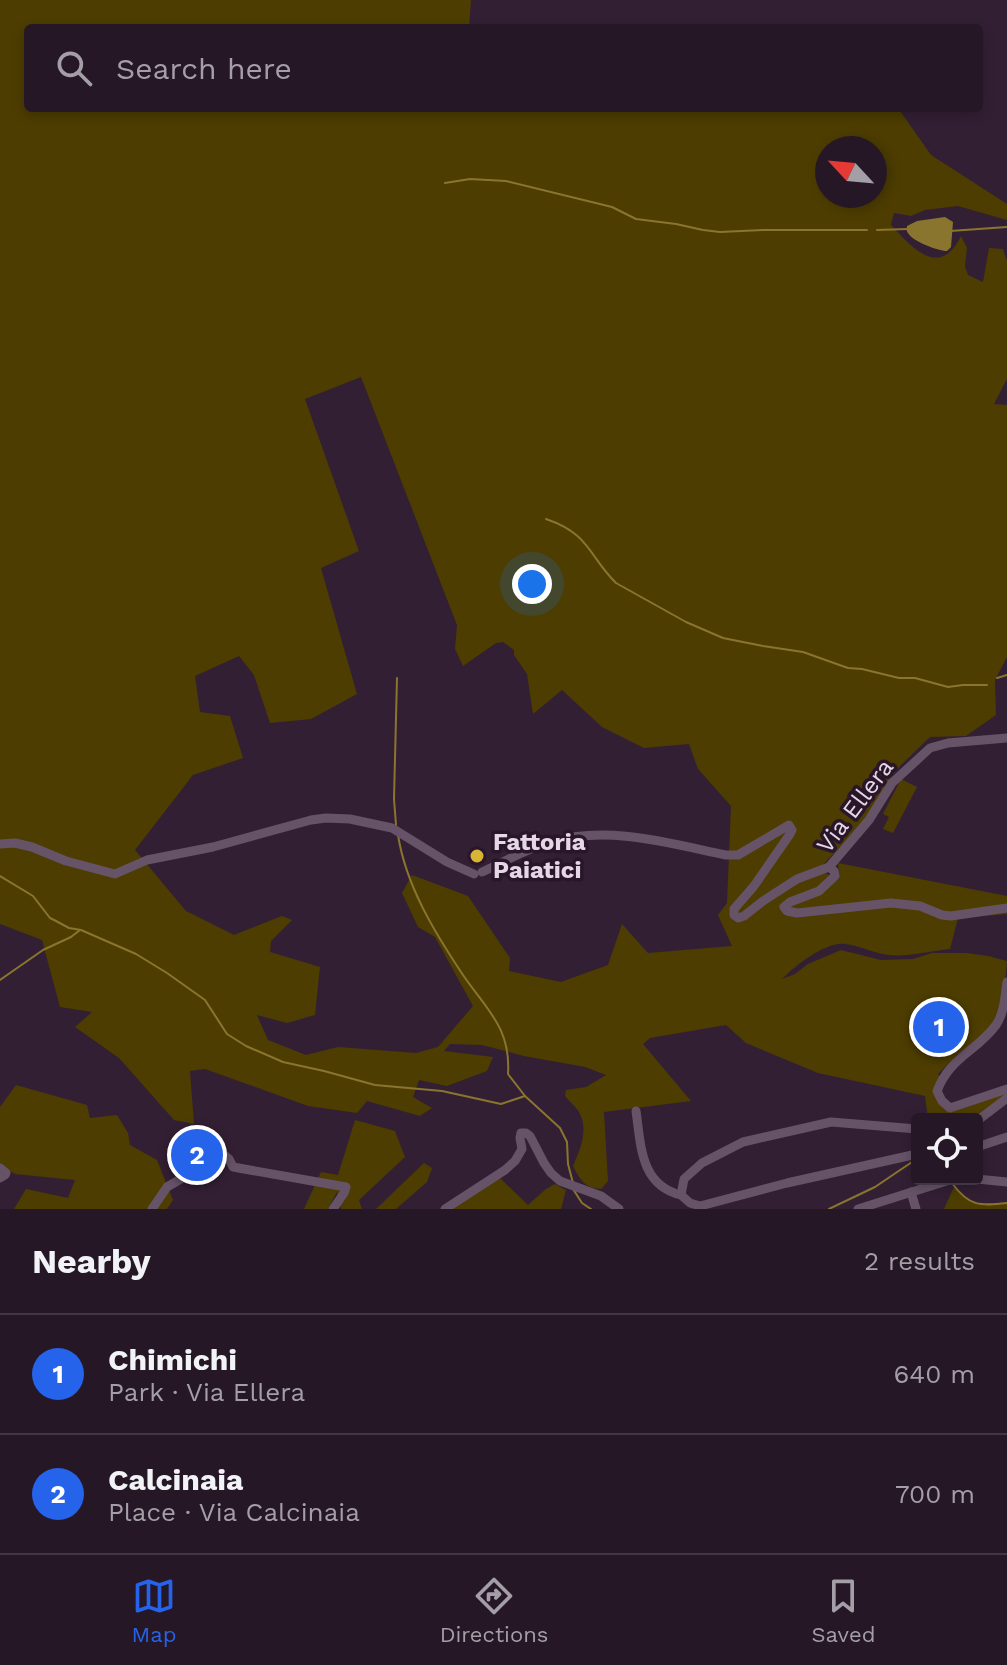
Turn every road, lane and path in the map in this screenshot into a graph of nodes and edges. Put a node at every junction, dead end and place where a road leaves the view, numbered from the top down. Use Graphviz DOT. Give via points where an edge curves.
graph roads {
  1 [pos="1007,738"];
  2 [pos="0,844"];
  3 [pos="829,867"];
  4 [pos="1007,908"];
  5 [pos="1007,982"];
  6 [pos="1007,1089"];
  7 [pos="1007,1098"];
  8 [pos="636,1111"];
  9 [pos="983,1116"];
  10 [pos="911,1129"];
  11 [pos="1007,1137"];
  12 [pos="983,1145"];
  13 [pos="911,1155"];
  14 [pos="0,1168"];
  15 [pos="0,1178"];
  16 [pos="983,1180"];
  17 [pos="1007,1182"];
  18 [pos="933,1185"];
  19 [pos="911,1192"];
  20 [pos="681,1195"];
  21 [pos="152,1209"];
  22 [pos="333,1209"];
  23 [pos="445,1209"];
  24 [pos="619,1209"];
  25 [pos="858,1209"];
  26 [pos="916,1209"];
  1 -- 3 [label="street, Via Ellera" via="930,748 892,783"];
  2 -- 3 [label="street" via="32,847 115,874 147,860 318,819 350,819 397,830 447,862 478,873 549,842 596,834 738,855 789,825 790,834 734,909 738,918 797,879"];
  3 -- 4 [label="street, Via Ellera" via="835,876 819,891 790,902 784,907 787,911 891,903 951,916"];
  5 -- 6 [label="street" via="996,1025 943,1076 937,1091 950,1108"];
  7 -- 9 [label="street"];
  8 -- 20 [label="street" via="650,1175"];
  10 -- 20 [label="street" via="831,1122 743,1142 702,1163 684,1179"];
  11 -- 12 [label="street"];
  13 -- 20 [label="street" via="700,1206"];
  14 -- 15 [label="street" via="6,1173"];
  16 -- 17 [label="street"];
  18 -- 19 [label="street"];
  19 -- 25 [label="street"];
  19 -- 26 [label="street"];
  21 -- 22 [label="street" via="167,1187 200,1162 223,1154 233,1167 346,1187"];
  23 -- 24 [label="street" via="515,1161 522,1149 521,1133 530,1136 560,1181 604,1197"];
}
